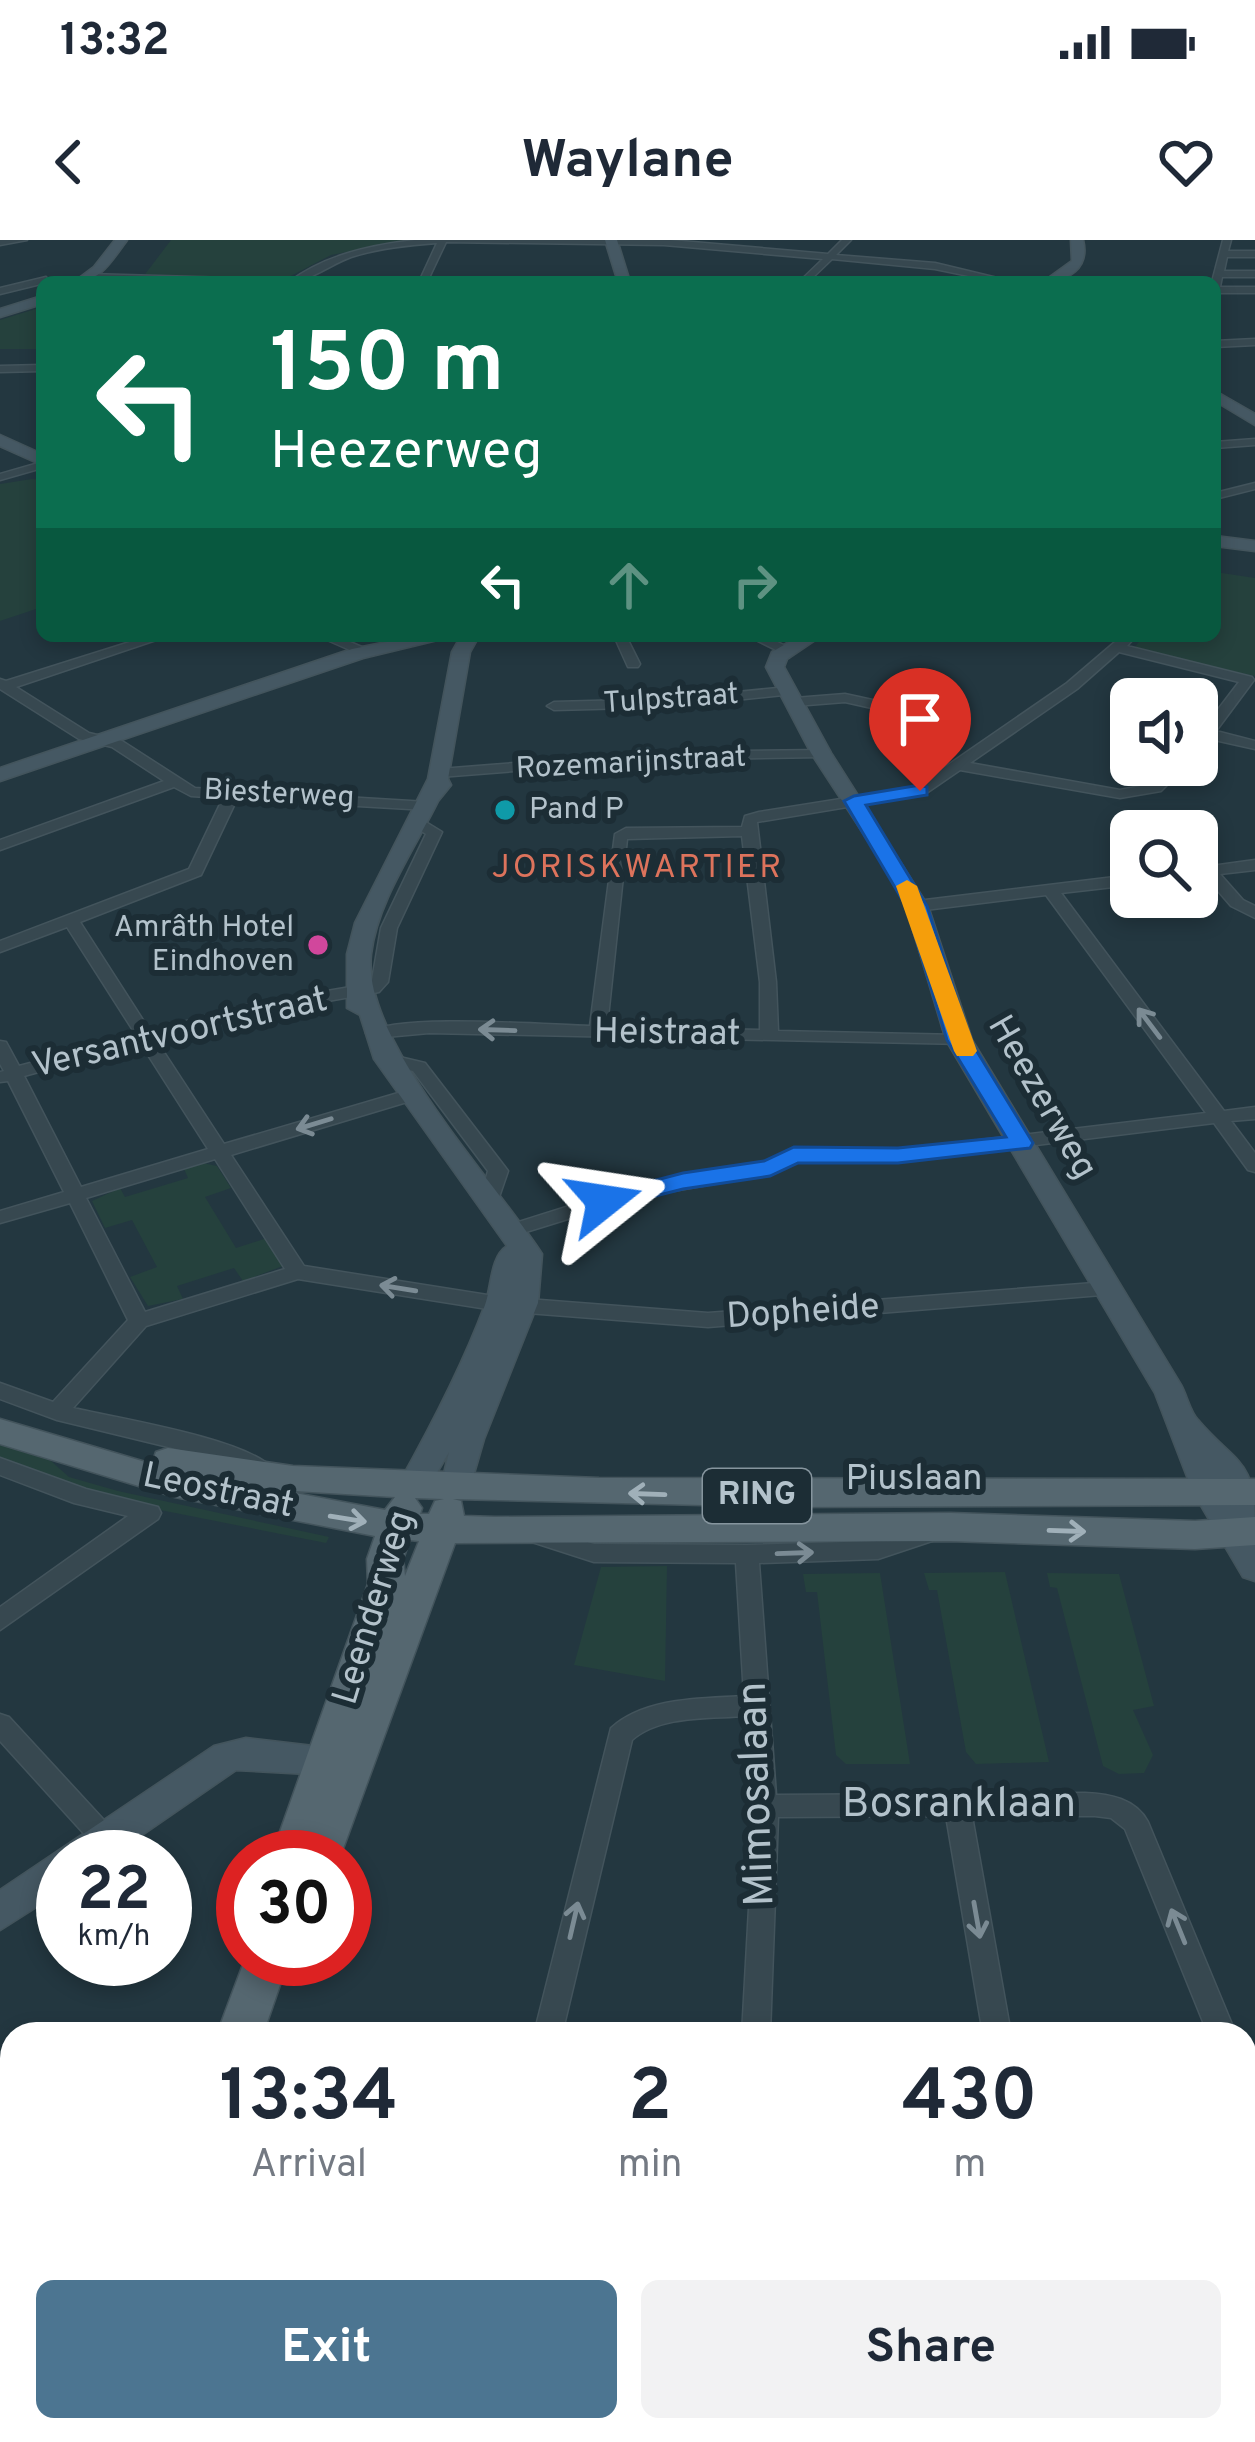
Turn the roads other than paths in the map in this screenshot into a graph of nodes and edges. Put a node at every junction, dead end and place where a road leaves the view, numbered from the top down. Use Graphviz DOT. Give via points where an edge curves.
graph roads {
  1 [pos="11,240"];
  2 [pos="23,240"];
  3 [pos="121,240"];
  4 [pos="445,240"];
  5 [pos="847,240"];
  6 [pos="1077,240"];
  7 [pos="1227,240"];
  8 [pos="0,242"];
  9 [pos="579,242"];
  10 [pos="612,242"];
  11 [pos="1226,254"];
  12 [pos="1255,254"];
  13 [pos="824,257"];
  14 [pos="1220,274"];
  15 [pos="1255,274"];
  16 [pos="92,276"];
  17 [pos="302,276"];
  18 [pos="426,276"];
  19 [pos="620,276"];
  20 [pos="807,276"];
  21 [pos="982,276"];
  22 [pos="1058,276"];
  23 [pos="36,282"];
  24 [pos="2,288"];
  25 [pos="1221,289"];
  26 [pos="1255,290"];
  27 [pos="36,300"];
  28 [pos="0,311"];
  29 [pos="1255,342"];
  30 [pos="1221,344"];
  31 [pos="36,368"];
  32 [pos="0,369"];
  33 [pos="1221,399"];
  34 [pos="1255,421"];
  35 [pos="0,440"];
  36 [pos="1255,442"];
  37 [pos="1221,445"];
  38 [pos="0,451"];
  39 [pos="36,468"];
  40 [pos="36,469"];
  41 [pos="36,471"];
  42 [pos="0,479"];
  43 [pos="1255,486"];
  44 [pos="1221,494"];
  45 [pos="1221,544"];
  46 [pos="1255,548"];
  47 [pos="142,642"];
  48 [pos="410,642"];
  49 [pos="458,642"];
  50 [pos="623,642"];
  51 [pos="768,642"];
  52 [pos="801,642"];
  53 [pos="1125,642"];
  54 [pos="362,644"];
  55 [pos="787,650"];
  56 [pos="633,664"];
  57 [pos="4,684"];
  58 [pos="792,696"];
  59 [pos="916,699"];
  60 [pos="554,706"];
  61 [pos="1218,720"];
  62 [pos="102,740"];
  63 [pos="1218,741"];
  64 [pos="1255,745"];
  65 [pos="821,753"];
  66 [pos="960,766"];
  67 [pos="1,774"];
  68 [pos="174,782"];
  69 [pos="1158,786"];
  70 [pos="231,796"];
  71 [pos="854,801"];
  72 [pos="431,802"];
  73 [pos="749,831"];
  74 [pos="0,845"];
  75 [pos="1255,865"];
  76 [pos="1218,869"];
  77 [pos="1110,883"];
  78 [pos="1218,885"];
  79 [pos="1050,890"];
  80 [pos="917,906"];
  81 [pos="1255,913"];
  82 [pos="70,921"];
  83 [pos="0,947"];
  84 [pos="361,993"];
  85 [pos="598,1032"];
  86 [pos="375,1033"];
  87 [pos="769,1036"];
  88 [pos="145,1037"];
  89 [pos="959,1040"];
  90 [pos="0,1046"];
  91 [pos="387,1059"];
  92 [pos="7,1075"];
  93 [pos="411,1094"];
  94 [pos="1255,1113"];
  95 [pos="1219,1118"];
  96 [pos="1021,1143"];
  97 [pos="218,1154"];
  98 [pos="1255,1166"];
  99 [pos="76,1195"];
  100 [pos="490,1199"];
  101 [pos="0,1217"];
  102 [pos="513,1230"];
  103 [pos="297,1272"];
  104 [pos="1107,1289"];
  105 [pos="512,1304"];
  106 [pos="139,1321"];
  107 [pos="0,1391"];
  108 [pos="0,1409"];
  109 [pos="57,1412"];
  110 [pos="0,1431"];
  111 [pos="0,1466"];
  112 [pos="279,1477"];
  113 [pos="414,1484"];
  114 [pos="457,1486"];
  115 [pos="1241,1509"];
  116 [pos="397,1526"];
  117 [pos="950,1527"];
  118 [pos="442,1530"];
  119 [pos="525,1532"];
  120 [pos="747,1554"];
  121 [pos="1255,1568"];
  122 [pos="0,1620"];
  123 [pos="757,1705"];
  124 [pos="0,1724"];
  125 [pos="326,1760"];
  126 [pos="957,1805"];
  127 [pos="765,1806"];
  128 [pos="79,1830"];
  129 [pos="118,1830"];
  130 [pos="301,1830"];
  131 [pos="329,1830"];
  132 [pos="36,1887"];
  133 [pos="0,1912"];
  134 [pos="257,1986"];
  135 [pos="244,2022"];
  136 [pos="551,2022"];
  137 [pos="756,2022"];
  138 [pos="995,2022"];
  139 [pos="1217,2022"];
  1 -- 2 [label="street"];
  1 -- 8 [label="street"];
  3 -- 16 [label="main road"];
  4 -- 9 [label="street"];
  4 -- 17 [label="street" via="347,255"];
  4 -- 18 [label="street"];
  5 -- 13 [label="street"];
  6 -- 22 [label="main road" via="1077,264"];
  7 -- 11 [label="street"];
  9 -- 10 [label="street"];
  10 -- 13 [label="street"];
  10 -- 19 [label="main road"];
  11 -- 12 [label="street"];
  11 -- 14 [label="street"];
  13 -- 20 [label="street"];
  13 -- 21 [label="street"];
  14 -- 15 [label="street"];
  23 -- 24 [label="street"];
  25 -- 26 [label="street"];
  27 -- 28 [label="main road"];
  29 -- 30 [label="street"];
  31 -- 32 [label="street"];
  33 -- 34 [label="main road"];
  35 -- 39 [label="main road"];
  36 -- 37 [label="street"];
  38 -- 40 [label="main road"];
  41 -- 42 [label="street"];
  43 -- 44 [label="street"];
  45 -- 46 [label="main road"];
  47 -- 57 [label="street"];
  48 -- 54 [label="main road"];
  49 -- 72 [label="main road, Leenderweg"];
  50 -- 56 [label="street"];
  51 -- 55 [label="street"];
  52 -- 55 [label="main road"];
  53 -- 61 [label="street" via="1247,680"];
  53 -- 66 [label="street"];
  54 -- 62 [label="main road"];
  55 -- 58 [label="main road, Heezerweg" via="774,663"];
  57 -- 62 [label="street"];
  58 -- 59 [label="street, Tulpstraat" via="903,711"];
  58 -- 60 [label="street, Tulpstraat"];
  58 -- 65 [label="main road, Heezerweg"];
  62 -- 67 [label="main road"];
  62 -- 68 [label="street"];
  63 -- 64 [label="street"];
  65 -- 71 [label="main road, Heezerweg"];
  65 -- 72 [label="street, Rozemarijnstraat" via="654,756 512,771"];
  66 -- 69 [label="street" via="1120,794"];
  66 -- 71 [label="street" via="920,791"];
  68 -- 70 [label="street, Biesterweg"];
  68 -- 74 [label="street, Biesterweg"];
  70 -- 72 [label="street, Biesterweg"];
  70 -- 82 [label="street" via="195,872"];
  71 -- 73 [label="street" via="759,816"];
  71 -- 80 [label="main road, Heezerweg"];
  72 -- 84 [label="main road, Leenderweg" via="367,923"];
  73 -- 85 [label="street" via="620,837"];
  73 -- 87 [label="street"];
  75 -- 76 [label="street"];
  77 -- 79 [label="street"];
  78 -- 81 [label="street"];
  79 -- 80 [label="street"];
  95 -- 79 [label="street, one-way"];
  80 -- 89 [label="main road, Heezerweg"];
  82 -- 83 [label="street"];
  82 -- 88 [label="street"];
  84 -- 86 [label="main road, Leenderweg" via="362,1020"];
  84 -- 88 [label="street, Versantvoortstraat"];
  85 -- 86 [label="street, Heistraat, one-way"];
  85 -- 87 [label="street, Heistraat"];
  86 -- 91 [label="main road, Leenderweg"];
  87 -- 89 [label="street, Heistraat"];
  88 -- 92 [label="street, Versantvoortstraat"];
  88 -- 97 [label="street"];
  89 -- 96 [label="main road, Heezerweg"];
  90 -- 92 [label="street"];
  91 -- 93 [label="main road, Leenderweg"];
  91 -- 100 [label="street, Leenderweg" via="419,1067 498,1171"];
  92 -- 99 [label="street"];
  93 -- 97 [label="street, one-way"];
  93 -- 100 [label="main road, Leenderweg"];
  94 -- 95 [label="street"];
  95 -- 96 [label="street"];
  95 -- 98 [label="street"];
  96 -- 102 [label="street" via="898,1156 794,1155 770,1168 636,1191"];
  96 -- 104 [label="main road, Heezerweg"];
  97 -- 99 [label="street"];
  97 -- 103 [label="street"];
  99 -- 101 [label="street"];
  99 -- 106 [label="street"];
  100 -- 102 [label="main road, Leenderweg"];
  102 -- 105 [label="main road, Leenderweg" via="527,1254"];
  105 -- 103 [label="street, Dopheide, one-way"];
  103 -- 106 [label="street"];
  104 -- 105 [label="street, Dopheide" via="708,1320"];
  104 -- 115 [label="main road, Heezerweg"];
  105 -- 113 [label="main road, Leenderweg"];
  105 -- 114 [label="main road, Leenderweg"];
  106 -- 109 [label="street"];
  107 -- 109 [label="street, Leostraat"];
  108 -- 112 [label="main road, Leostraat / RING" via="127,1451"];
  109 -- 112 [label="street, Leostraat" via="232,1454"];
  110 -- 116 [label="main road, Leostraat / RING, one-way" via="175,1484"];
  111 -- 122 [label="street, Leostraat" via="150,1514"];
  112 -- 113 [label="main road, Leostraat / RING"];
  113 -- 114 [label="main road, Leostraat / RING"];
  113 -- 116 [label="main road, Leenderweg"];
  115 -- 114 [label="main road, Piuslaan / RING, one-way" via="1135,1493 697,1496"];
  114 -- 118 [label="main road, Leenderweg"];
  117 -- 115 [label="main road, Piuslaan / RING, one-way"];
  115 -- 121 [label="main road, Heezerweg"];
  116 -- 118 [label="main road, Leostraat / RING"];
  116 -- 125 [label="main road, Leenderweg" via="385,1559 387,1584"];
  117 -- 119 [label="main road, Piuslaan / RING"];
  120 -- 117 [label="street, Piuslaan, one-way" via="878,1550"];
  118 -- 119 [label="main road, Piuslaan / RING"];
  118 -- 131 [label="main road, Leenderweg"];
  119 -- 120 [label="street, Piuslaan" via="594,1552"];
  120 -- 123 [label="street, Mimosalaan"];
  123 -- 127 [label="street, Mimosalaan"];
  136 -- 123 [label="street, one-way" via="620,1735 647,1717"];
  124 -- 128 [label="street"];
  125 -- 129 [label="main road" via="227,1756"];
  125 -- 130 [label="main road, Leenderweg"];
  126 -- 127 [label="street, Bosranklaan"];
  126 -- 138 [label="street, one-way"];
  139 -- 126 [label="street, Bosranklaan, one-way" via="1126,1812 1107,1805"];
  127 -- 137 [label="street, Mimosalaan"];
  132 -- 133 [label="main road"];
  134 -- 135 [label="main road"];
}
